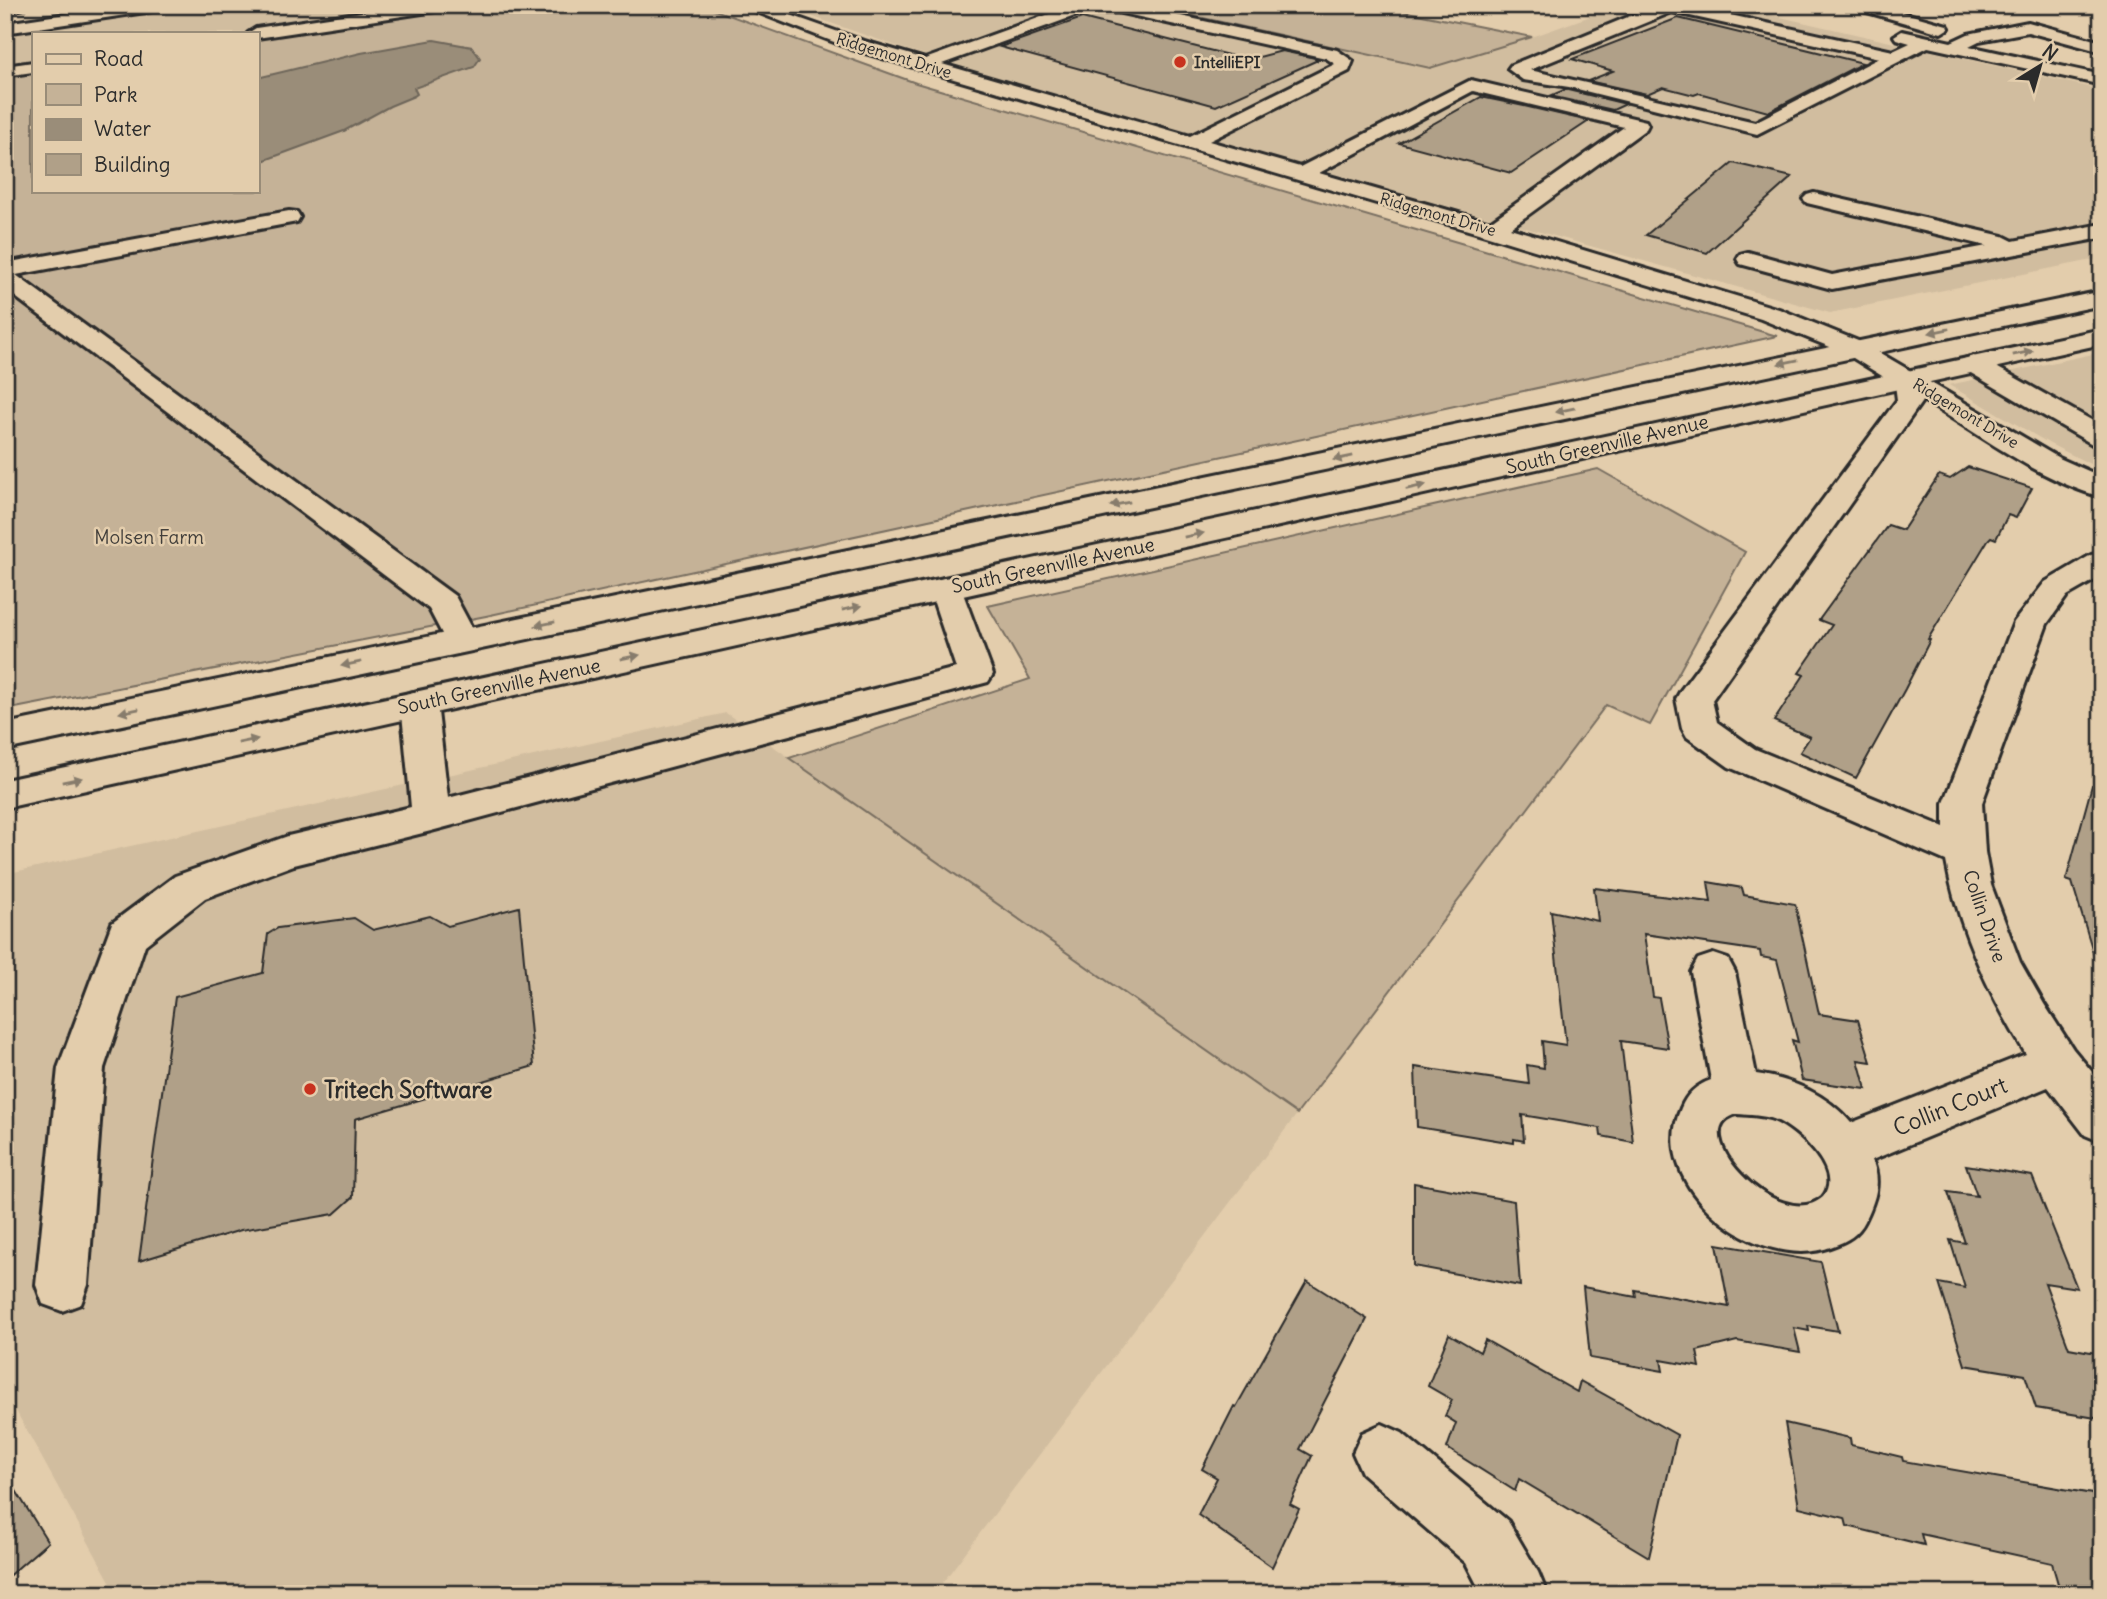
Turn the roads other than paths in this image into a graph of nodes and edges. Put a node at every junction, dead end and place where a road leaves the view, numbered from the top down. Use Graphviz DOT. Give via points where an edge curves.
graph roads {
  1 [pos="19,5"];
  2 [pos="159,5"];
  3 [pos="442,5"];
  4 [pos="747,5"];
  5 [pos="1858,5"];
  6 [pos="1672,6"];
  7 [pos="5,7"];
  8 [pos="103,9"];
  9 [pos="5,28"];
  10 [pos="115,32"];
  11 [pos="259,33"];
  12 [pos="1886,33"];
  13 [pos="1973,37"];
  14 [pos="1926,41"];
  15 [pos="1953,47"];
  16 [pos="2102,47"];
  17 [pos="962,51"];
  18 [pos="1896,57"];
  19 [pos="989,58"];
  20 [pos="924,65"];
  21 [pos="32,67"];
  22 [pos="5,71"];
  23 [pos="2101,80"];
  24 [pos="2091,97"];
  25 [pos="1202,117"];
  26 [pos="1228,125"];
  27 [pos="1192,142"];
  28 [pos="1302,174"];
  29 [pos="1814,199"];
  30 [pos="289,217"];
  31 [pos="1493,230"];
  32 [pos="2101,232"];
  33 [pos="2018,247"];
  34 [pos="1748,259"];
  35 [pos="5,270"];
  36 [pos="5,278"];
  37 [pos="2102,298"];
  38 [pos="2102,336"];
  39 [pos="1854,348"];
  40 [pos="1973,364"];
  41 [pos="1908,378"];
  42 [pos="2102,438"];
  43 [pos="2102,488"];
  44 [pos="2102,562"];
  45 [pos="945,588"];
  46 [pos="462,640"];
  47 [pos="418,650"];
  48 [pos="419,703"];
  49 [pos="5,737"];
  50 [pos="5,794"];
  51 [pos="431,817"];
  52 [pos="1965,852"];
  53 [pos="1713,972"];
  54 [pos="2057,1063"];
  55 [pos="1737,1093"];
  56 [pos="2102,1120"];
  57 [pos="1842,1149"];
  58 [pos="62,1285"];
  59 [pos="1382,1453"];
  60 [pos="1516,1594"];
  1 -- 7 [label="main road"];
  2 -- 8 [label="main road"];
  3 -- 11 [label="main road"];
  4 -- 20 [label="main road, Ridgemont Drive"];
  5 -- 13 [label="main road"];
  6 -- 18 [label="main road"];
  6 -- 18 [label="main road" via="1517,69 1529,76 1757,128"];
  8 -- 9 [label="main road"];
  8 -- 10 [label="main road"];
  12 -- 14 [label="main road"];
  13 -- 15 [label="main road"];
  13 -- 16 [label="main road" via="2028,27"];
  14 -- 15 [label="main road"];
  14 -- 18 [label="main road"];
  15 -- 23 [label="main road"];
  17 -- 19 [label="main road"];
  17 -- 20 [label="main road"];
  17 -- 26 [label="main road" via="1096,5 1331,54 1344,61 1343,67"];
  20 -- 27 [label="main road, Ridgemont Drive"];
  21 -- 22 [label="main road"];
  23 -- 24 [label="main road" via="2083,92"];
  25 -- 26 [label="main road"];
  26 -- 27 [label="main road"];
  27 -- 28 [label="main road, Ridgemont Drive"];
  28 -- 31 [label="main road, Ridgemont Drive"];
  28 -- 31 [label="main road" via="1471,85 1639,125"];
  29 -- 33 [label="main road"];
  30 -- 35 [label="main road"];
  31 -- 39 [label="main road, Ridgemont Drive" via="1770,314"];
  32 -- 33 [label="main road"];
  33 -- 34 [label="main road" via="1832,282"];
  36 -- 46 [label="main road" via="443,603"];
  37 -- 39 [label="main road, South Greenville Avenue, one-way"];
  40 -- 38 [label="main road, South Greenville Avenue, one-way"];
  39 -- 41 [label="main road, Ridgemont Drive"];
  39 -- 46 [label="main road, South Greenville Avenue, one-way"];
  40 -- 41 [label="main road, South Greenville Avenue"];
  40 -- 42 [label="main road"];
  41 -- 43 [label="main road, Ridgemont Drive" via="2049,464"];
  45 -- 41 [label="main road, South Greenville Avenue, one-way"];
  41 -- 52 [label="main road" via="1910,400 1694,699 1700,728 1742,758"];
  44 -- 52 [label="main road, Collin Drive" via="2056,589 2031,622 1964,803"];
  48 -- 45 [label="main road, South Greenville Avenue, one-way"];
  45 -- 51 [label="main road" via="976,674"];
  46 -- 47 [label="main road, South Greenville Avenue"];
  47 -- 48 [label="main road"];
  47 -- 49 [label="main road, South Greenville Avenue, one-way"];
  50 -- 48 [label="main road, South Greenville Avenue, one-way"];
  48 -- 51 [label="main road"];
  51 -- 58 [label="main road" via="288,851 190,887 127,934 80,1068"];
  52 -- 54 [label="main road, Collin Drive" via="1971,885 2000,965"];
  53 -- 55 [label="main road"];
  54 -- 56 [label="main road, Collin Drive"];
  54 -- 57 [label="main road, Collin Court"];
  55 -- 57 [label="main road" via="1765,1095 1795,1105 1822,1125"];
  55 -- 57 [label="main road" via="1714,1100 1699,1116 1696,1139 1704,1166 1723,1192 1751,1213 1783,1226 1814,1228 1838,1219 1852,1201 1853,1176"];
  59 -- 60 [label="main road" via="1487,1542"];
}
